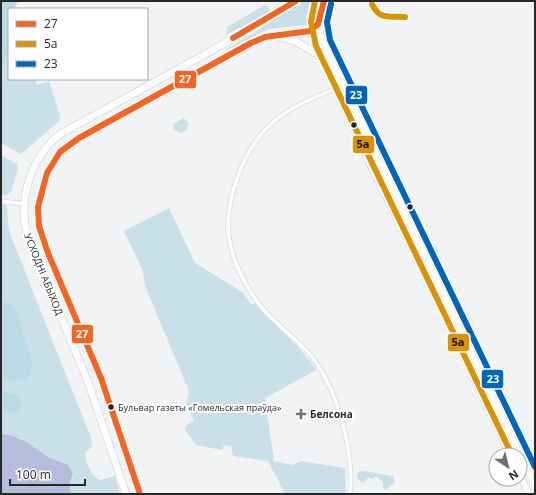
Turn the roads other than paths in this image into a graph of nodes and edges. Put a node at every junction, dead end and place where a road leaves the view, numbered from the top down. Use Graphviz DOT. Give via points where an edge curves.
graph roads {
  1 [pos="296,1"];
  2 [pos="315,1"];
  3 [pos="324,1"];
  4 [pos="318,24"];
  5 [pos="310,31"];
  6 [pos="271,36"];
  7 [pos="211,51"];
  8 [pos="319,55"];
  9 [pos="217,62"];
  10 [pos="344,84"];
  11 [pos="336,88"];
  12 [pos="1,201"];
  13 [pos="24,204"];
  14 [pos="506,447"];
  15 [pos="535,485"];
  16 [pos="126,494"];
  17 [pos="140,494"];
  18 [pos="350,494"];
  1 -- 7 [label="main road, УСХОДНІ АБЫХОД"];
  2 -- 5 [label="main road" via="310,15"];
  3 -- 4 [label="main road"];
  4 -- 5 [label="main road"];
  4 -- 10 [label="main road" via="323,43"];
  5 -- 6 [label="main road, УСХОДНІ АБЫХОД"];
  5 -- 8 [label="main road"];
  6 -- 8 [label="main road" via="296,41"];
  6 -- 9 [label="main road, УСХОДНІ АБЫХОД" via="251,43"];
  7 -- 9 [label="main road"];
  7 -- 13 [label="main road, УСХОДНІ АБЫХОД" via="55,137 39,156"];
  8 -- 11 [label="main road"];
  9 -- 17 [label="main road, УСХОДНІ АБЫХОД" via="68,145 53,162 40,196 38,217 41,235 101,378"];
  10 -- 11 [label="main road"];
  10 -- 15 [label="main road"];
  11 -- 14 [label="main road" via="372,169"];
  11 -- 18 [label="street" via="284,114 262,135 237,177 228,227 232,254 251,293 265,311 310,355 330,391 347,441 351,466"];
  12 -- 13 [label="street"];
  13 -- 16 [label="main road, УСХОДНІ АБЫХОД" via="27,235 88,382"];
}
